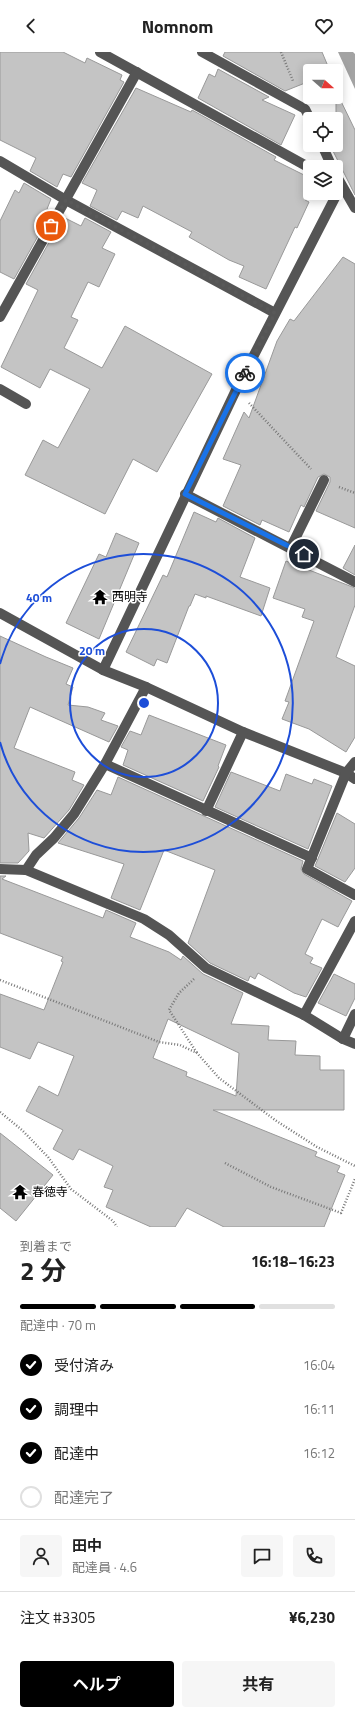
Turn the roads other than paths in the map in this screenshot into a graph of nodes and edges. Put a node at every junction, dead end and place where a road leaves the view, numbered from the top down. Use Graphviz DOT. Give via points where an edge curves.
graph roads {
  1 [pos="100,52"];
  2 [pos="202,52"];
  3 [pos="137,72"];
  4 [pos="306,112"];
  5 [pos="0,161"];
  6 [pos="303,164"];
  7 [pos="343,191"];
  8 [pos="66,200"];
  9 [pos="330,200"];
  10 [pos="355,208"];
  11 [pos="275,313"];
  12 [pos="0,317"];
  13 [pos="0,389"];
  14 [pos="26,404"];
  15 [pos="324,480"];
  16 [pos="185,494"];
  17 [pos="291,547"];
  18 [pos="355,582"];
  19 [pos="0,613"];
  20 [pos="103,670"];
  21 [pos="146,687"];
  22 [pos="243,732"];
  23 [pos="355,762"];
  24 [pos="105,764"];
  25 [pos="346,773"];
  26 [pos="355,779"];
  27 [pos="206,811"];
  28 [pos="312,858"];
  29 [pos="0,869"];
  30 [pos="26,870"];
  31 [pos="355,895"];
  32 [pos="355,921"];
  33 [pos="355,1014"];
  34 [pos="304,1015"];
  35 [pos="343,1039"];
  36 [pos="355,1044"];
  1 -- 3 [label="street"];
  2 -- 4 [label="street"];
  3 -- 6 [label="street"];
  3 -- 8 [label="street"];
  5 -- 8 [label="street"];
  7 -- 10 [label="street"];
  8 -- 11 [label="street"];
  8 -- 12 [label="street"];
  9 -- 11 [label="street"];
  11 -- 16 [label="street"];
  13 -- 14 [label="street"];
  15 -- 17 [label="street"];
  16 -- 17 [label="street"];
  16 -- 20 [label="street"];
  17 -- 18 [label="street"];
  19 -- 20 [label="street"];
  20 -- 21 [label="street"];
  21 -- 22 [label="street"];
  21 -- 24 [label="street"];
  22 -- 25 [label="street"];
  22 -- 27 [label="street"];
  23 -- 25 [label="street"];
  24 -- 27 [label="street"];
  24 -- 30 [label="street" via="74,814 36,855"];
  25 -- 26 [label="street"];
  25 -- 28 [label="street"];
  27 -- 28 [label="street"];
  28 -- 31 [label="street" via="307,869"];
  29 -- 30 [label="street"];
  30 -- 34 [label="street" via="144,919 169,935 206,968"];
  32 -- 34 [label="street"];
  33 -- 35 [label="street"];
  34 -- 35 [label="street"];
  35 -- 36 [label="street"];
}
